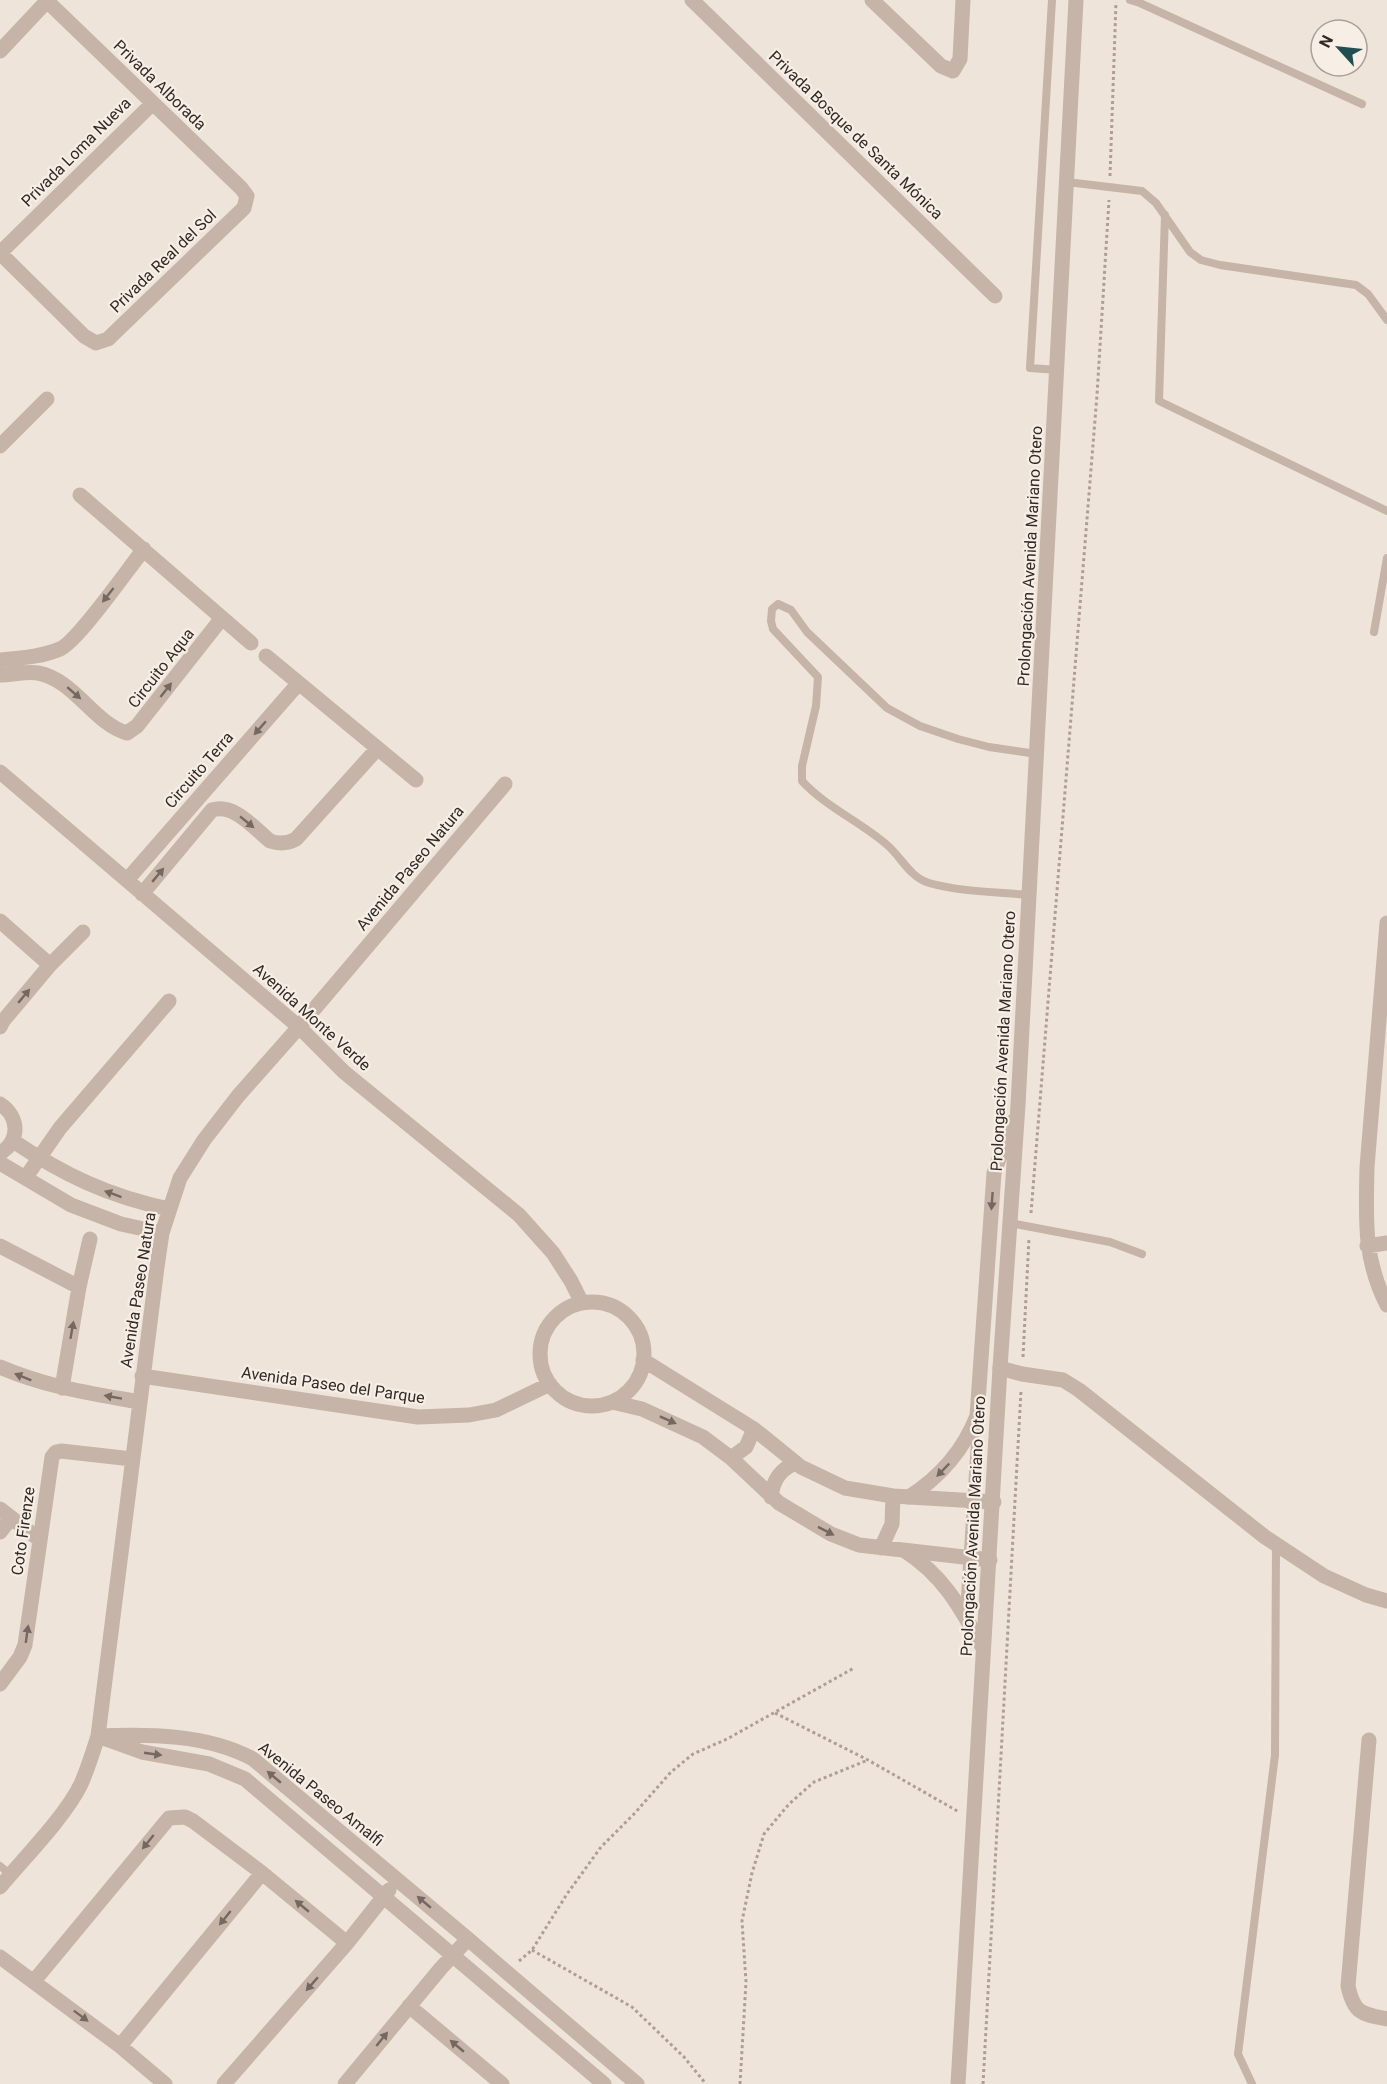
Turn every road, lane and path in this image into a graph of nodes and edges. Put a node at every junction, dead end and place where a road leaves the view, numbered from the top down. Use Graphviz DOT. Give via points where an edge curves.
graph roads {
  1 [pos="692,0"];
  2 [pos="872,0"];
  3 [pos="963,0"];
  4 [pos="1052,0"];
  5 [pos="1076,0"];
  6 [pos="1116,0"];
  7 [pos="1130,0"];
  8 [pos="47,1"];
  9 [pos="0,51"];
  10 [pos="153,103"];
  11 [pos="1362,104"];
  12 [pos="1067,182"];
  13 [pos="1110,187"];
  14 [pos="247,196"];
  15 [pos="1165,215"];
  16 [pos="0,253"];
  17 [pos="995,296"];
  18 [pos="1387,320"];
  19 [pos="1058,370"];
  20 [pos="47,399"];
  21 [pos="0,446"];
  22 [pos="80,495"];
  23 [pos="1387,511"];
  24 [pos="144,549"];
  25 [pos="1387,558"];
  26 [pos="222,618"];
  27 [pos="1374,632"];
  28 [pos="251,643"];
  29 [pos="266,656"];
  30 [pos="0,660"];
  31 [pos="0,675"];
  32 [pos="298,684"];
  33 [pos="377,749"];
  34 [pos="1037,754"];
  35 [pos="0,772"];
  36 [pos="416,780"];
  37 [pos="505,784"];
  38 [pos="127,880"];
  39 [pos="142,894"];
  40 [pos="1029,895"];
  41 [pos="0,921"];
  42 [pos="1387,923"];
  43 [pos="83,932"];
  44 [pos="50,965"];
  45 [pos="169,1002"];
  46 [pos="299,1027"];
  47 [pos="0,1028"];
  48 [pos="0,1104"];
  49 [pos="1018,1105"];
  50 [pos="13,1141"];
  51 [pos="0,1153"];
  52 [pos="38,1158"];
  53 [pos="0,1163"];
  54 [pos="26,1178"];
  55 [pos="169,1209"];
  56 [pos="1010,1223"];
  57 [pos="1030,1226"];
  58 [pos="162,1233"];
  59 [pos="90,1239"];
  60 [pos="1387,1243"];
  61 [pos="0,1246"];
  62 [pos="1367,1246"];
  63 [pos="1142,1254"];
  64 [pos="80,1287"];
  65 [pos="582,1304"];
  66 [pos="1387,1305"];
  67 [pos="643,1360"];
  68 [pos="0,1367"];
  69 [pos="1000,1368"];
  70 [pos="1022,1374"];
  71 [pos="142,1376"];
  72 [pos="549,1384"];
  73 [pos="62,1388"];
  74 [pos="139,1402"];
  75 [pos="612,1402"];
  76 [pos="977,1416"];
  77 [pos="754,1429"];
  78 [pos="731,1458"];
  79 [pos="132,1459"];
  80 [pos="796,1463"];
  81 [pos="893,1496"];
  82 [pos="771,1497"];
  83 [pos="909,1497"];
  84 [pos="971,1501"];
  85 [pos="994,1502"];
  86 [pos="6,1514"];
  87 [pos="0,1532"];
  88 [pos="40,1540"];
  89 [pos="1276,1544"];
  90 [pos="881,1548"];
  91 [pos="906,1551"];
  92 [pos="968,1558"];
  93 [pos="990,1560"];
  94 [pos="1387,1601"];
  95 [pos="964,1615"];
  96 [pos="984,1648"];
  97 [pos="854,1668"];
  98 [pos="0,1684"];
  99 [pos="774,1713"];
  100 [pos="98,1736"];
  101 [pos="1369,1740"];
  102 [pos="868,1760"];
  103 [pos="973,1821"];
  104 [pos="5,1870"];
  105 [pos="262,1873"];
  106 [pos="397,1879"];
  107 [pos="0,1887"];
  108 [pos="384,1895"];
  109 [pos="468,1939"];
  110 [pos="347,1943"];
  111 [pos="532,1950"];
  112 [pos="453,1956"];
  113 [pos="0,1957"];
  114 [pos="506,1972"];
  115 [pos="34,1981"];
  116 [pos="409,2006"];
  117 [pos="1387,2019"];
  118 [pos="120,2046"];
  119 [pos="495,2082"];
  120 [pos="165,2084"];
  121 [pos="224,2084"];
  122 [pos="345,2084"];
  123 [pos="604,2084"];
  124 [pos="637,2084"];
  125 [pos="706,2084"];
  126 [pos="740,2084"];
  127 [pos="958,2084"];
  128 [pos="984,2084"];
  129 [pos="1252,2084"];
  1 -- 17 [label="street, Privada Bosque de Santa Mónica"];
  2 -- 3 [label="street" via="941,66 953,71 960,59"];
  4 -- 19 [label="lane" via="1030,368"];
  5 -- 12 [label="street, Prolongación Avenida Mariano Otero"];
  6 -- 13 [label="path"];
  7 -- 11 [label="lane"];
  8 -- 9 [label="street"];
  8 -- 10 [label="street, Privada Alborada"];
  10 -- 14 [label="street, Privada Alborada"];
  10 -- 16 [label="street, Privada Loma Nueva"];
  12 -- 13 [label="lane"];
  12 -- 19 [label="street, Prolongación Avenida Mariano Otero"];
  13 -- 15 [label="lane" via="1142,190"];
  13 -- 57 [label="path" via="1098,395"];
  14 -- 16 [label="street, Privada Real del Sol" via="244,208 108,339 96,344"];
  15 -- 18 [label="lane" via="1190,252 1201,260 1356,285 1368,294"];
  15 -- 23 [label="lane" via="1159,401"];
  19 -- 34 [label="street, Prolongación Avenida Mariano Otero"];
  20 -- 21 [label="street"];
  22 -- 24 [label="street"];
  24 -- 26 [label="street"];
  24 -- 30 [label="street, one-way" via="62,648"];
  25 -- 27 [label="lane"];
  26 -- 28 [label="street"];
  31 -- 26 [label="street, Circuito Aqua, one-way" via="49,676 63,683 116,730 127,733 137,726"];
  29 -- 32 [label="street"];
  32 -- 33 [label="street"];
  32 -- 38 [label="street, Circuito Terra, one-way"];
  33 -- 36 [label="street"];
  39 -- 33 [label="street, one-way" via="212,810 234,811 270,841 296,840"];
  34 -- 40 [label="street, Prolongación Avenida Mariano Otero"];
  34 -- 40 [label="lane" via="989,747 920,726 887,708 807,632 791,610 778,604 772,609 773,629 818,678 802,781 887,844 915,876 928,883"];
  35 -- 38 [label="street, Avenida Monte Verde"];
  37 -- 46 [label="street, Avenida Paseo Natura"];
  38 -- 39 [label="street, Avenida Monte Verde"];
  39 -- 46 [label="street, Avenida Monte Verde"];
  40 -- 49 [label="street, Prolongación Avenida Mariano Otero"];
  41 -- 44 [label="street"];
  42 -- 62 [label="street" via="1367,1167"];
  43 -- 44 [label="street"];
  47 -- 44 [label="street, one-way"];
  45 -- 52 [label="street"];
  46 -- 55 [label="street, Avenida Paseo Natura" via="204,1140 180,1178"];
  46 -- 65 [label="street, Avenida Monte Verde" via="344,1072 519,1215 553,1253"];
  48 -- 50 [label="street" via="15,1123"];
  49 -- 56 [label="street, Prolongación Avenida Mariano Otero"];
  49 -- 76 [label="street, one-way" via="994,1173"];
  50 -- 51 [label="street"];
  50 -- 52 [label="street"];
  52 -- 54 [label="street"];
  55 -- 52 [label="street, one-way" via="108,1193"];
  53 -- 54 [label="street"];
  54 -- 58 [label="street" via="89,1212"];
  55 -- 58 [label="street, Avenida Paseo Natura"];
  56 -- 57 [label="lane"];
  56 -- 69 [label="street, Prolongación Avenida Mariano Otero"];
  57 -- 63 [label="lane" via="1110,1242"];
  57 -- 70 [label="path"];
  58 -- 71 [label="street, Avenida Paseo Natura"];
  59 -- 64 [label="street"];
  60 -- 62 [label="street"];
  61 -- 64 [label="street"];
  62 -- 66 [label="street"];
  73 -- 64 [label="street, one-way"];
  65 -- 67 [label="street" via="603,1304 623,1312 642,1339"];
  65 -- 72 [label="street" via="555,1318 544,1335 541,1355"];
  67 -- 75 [label="street" via="634,1385"];
  67 -- 77 [label="street"];
  73 -- 68 [label="street, one-way" via="29,1380"];
  69 -- 70 [label="street"];
  69 -- 85 [label="street, Prolongación Avenida Mariano Otero"];
  70 -- 89 [label="street" via="1063,1380 1079,1390"];
  70 -- 128 [label="path"];
  71 -- 72 [label="street, Avenida Paseo del Parque" via="418,1417 496,1410"];
  71 -- 74 [label="street, Avenida Paseo Natura"];
  72 -- 75 [label="street" via="564,1398 582,1405"];
  74 -- 73 [label="street, one-way"];
  74 -- 79 [label="street, Avenida Paseo Natura"];
  75 -- 78 [label="street, one-way" via="683,1426"];
  76 -- 83 [label="street, one-way" via="952,1461"];
  76 -- 84 [label="lane"];
  77 -- 78 [label="street" via="746,1448"];
  77 -- 80 [label="street"];
  78 -- 82 [label="street"];
  79 -- 88 [label="street, Coto Firenze" via="56,1452 50,1464"];
  79 -- 100 [label="street, Avenida Paseo Natura"];
  80 -- 81 [label="street" via="845,1488"];
  80 -- 82 [label="street" via="778,1475"];
  81 -- 83 [label="street"];
  81 -- 90 [label="street" via="892,1524"];
  82 -- 90 [label="street, one-way" via="831,1534 859,1545"];
  83 -- 84 [label="street"];
  84 -- 85 [label="street"];
  84 -- 92 [label="lane"];
  85 -- 93 [label="street, Prolongación Avenida Mariano Otero"];
  86 -- 87 [label="street"];
  86 -- 88 [label="street"];
  98 -- 88 [label="street, Coto Firenze, one-way" via="25,1646"];
  89 -- 94 [label="street" via="1324,1576"];
  89 -- 129 [label="lane" via="1275,1755 1238,2054"];
  90 -- 91 [label="street"];
  91 -- 92 [label="street"];
  91 -- 95 [label="street" via="939,1578"];
  92 -- 93 [label="street"];
  92 -- 95 [label="lane"];
  93 -- 96 [label="street, Prolongación Avenida Mariano Otero"];
  95 -- 96 [label="street"];
  96 -- 103 [label="street, Prolongación Avenida Mariano Otero"];
  97 -- 99 [label="path"];
  99 -- 102 [label="path"];
  99 -- 111 [label="path" via="693,1754 671,1772 601,1847"];
  100 -- 104 [label="street, Avenida Paseo Natura" via="80,1786 57,1819"];
  106 -- 100 [label="street, Avenida Paseo Amalfi, one-way" via="254,1759 237,1750 142,1734"];
  100 -- 108 [label="street, one-way" via="142,1752 209,1764 245,1779"];
  101 -- 117 [label="street" via="1348,1986 1351,2003 1364,2014"];
  102 -- 103 [label="path"];
  102 -- 126 [label="path" via="814,1782 764,1834 742,1921 746,1982"];
  103 -- 127 [label="street, Prolongación Avenida Mariano Otero"];
  104 -- 107 [label="street, Avenida Paseo Natura"];
  110 -- 105 [label="street, one-way"];
  105 -- 115 [label="street, one-way" via="185,1816 169,1818"];
  105 -- 118 [label="street, one-way"];
  106 -- 108 [label="street"];
  109 -- 106 [label="street, Avenida Paseo Amalfi, one-way"];
  108 -- 110 [label="street"];
  108 -- 112 [label="street"];
  109 -- 112 [label="street"];
  109 -- 114 [label="street, Avenida Paseo Amalfi"];
  110 -- 121 [label="street, one-way"];
  111 -- 114 [label="path"];
  111 -- 125 [label="path" via="632,2007"];
  112 -- 116 [label="street"];
  112 -- 123 [label="street"];
  113 -- 115 [label="street"];
  114 -- 124 [label="street, Avenida Paseo Amalfi"];
  115 -- 118 [label="street, one-way"];
  119 -- 116 [label="street, one-way"];
  122 -- 116 [label="street, one-way"];
  118 -- 120 [label="street"];
}
